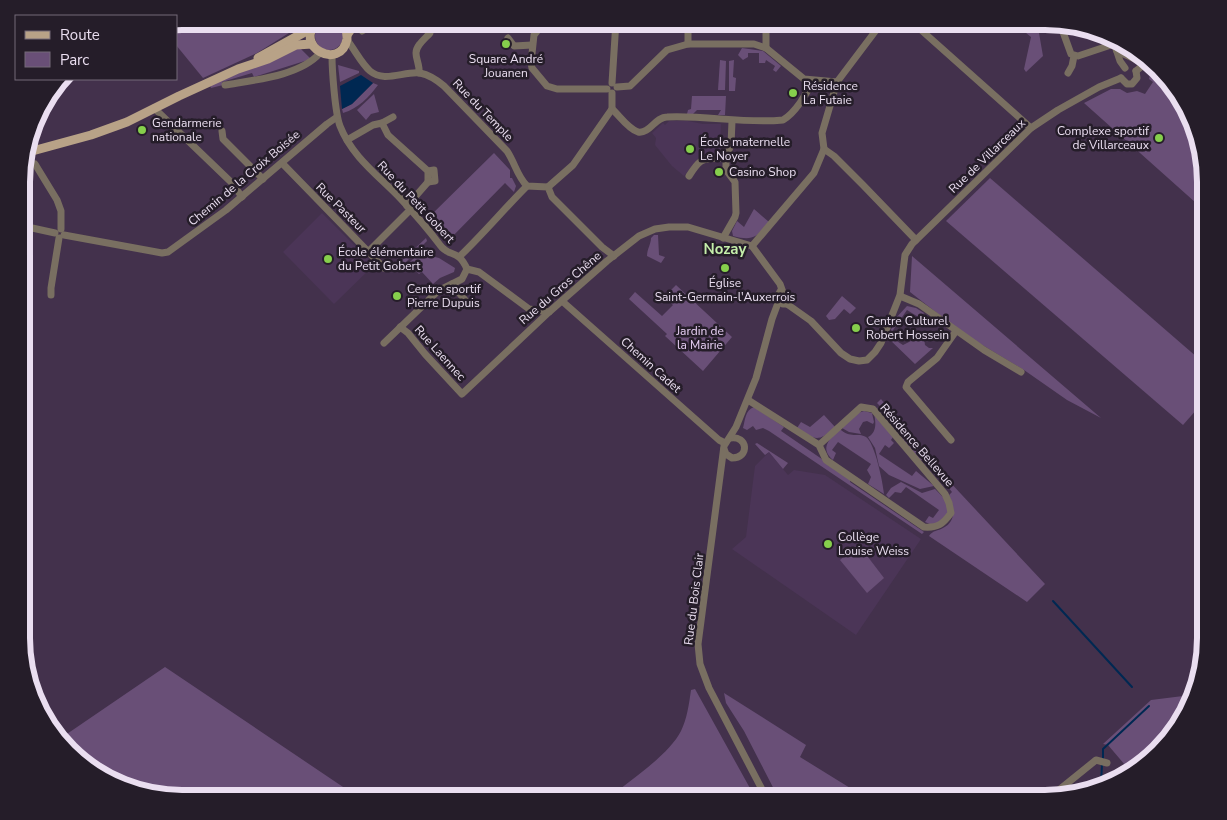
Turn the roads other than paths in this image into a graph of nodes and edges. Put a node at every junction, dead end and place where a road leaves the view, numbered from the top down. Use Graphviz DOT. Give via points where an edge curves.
graph roads {
  1 [pos="304,30"];
  2 [pos="312,30"];
  3 [pos="346,30"];
  4 [pos="351,30"];
  5 [pos="365,30"];
  6 [pos="430,30"];
  7 [pos="537,30"];
  8 [pos="615,30"];
  9 [pos="688,30"];
  10 [pos="766,30"];
  11 [pos="876,30"];
  12 [pos="921,30"];
  13 [pos="362,32"];
  14 [pos="1064,32"];
  15 [pos="347,37"];
  16 [pos="508,38"];
  17 [pos="312,44"];
  18 [pos="688,44"];
  19 [pos="1110,45"];
  20 [pos="532,46"];
  21 [pos="1115,47"];
  22 [pos="766,48"];
  23 [pos="320,53"];
  24 [pos="336,53"];
  25 [pos="356,54"];
  26 [pos="1074,56"];
  27 [pos="1142,66"];
  28 [pos="1125,68"];
  29 [pos="238,69"];
  30 [pos="1136,71"];
  31 [pos="419,73"];
  32 [pos="1068,73"];
  33 [pos="1121,78"];
  34 [pos="812,81"];
  35 [pos="837,82"];
  36 [pos="225,85"];
  37 [pos="612,88"];
  38 [pos="154,108"];
  39 [pos="612,108"];
  40 [pos="338,117"];
  41 [pos="393,117"];
  42 [pos="731,120"];
  43 [pos="382,123"];
  44 [pos="1030,128"];
  45 [pos="222,131"];
  46 [pos="346,140"];
  47 [pos="824,149"];
  48 [pos="33,151"];
  49 [pos="726,157"];
  50 [pos="282,163"];
  51 [pos="35,164"];
  52 [pos="688,176"];
  53 [pos="263,179"];
  54 [pos="527,186"];
  55 [pos="548,187"];
  56 [pos="242,197"];
  57 [pos="409,208"];
  58 [pos="30,228"];
  59 [pos="926,229"];
  60 [pos="908,232"];
  61 [pos="60,234"];
  62 [pos="724,238"];
  63 [pos="916,240"];
  64 [pos="752,246"];
  65 [pos="369,251"];
  66 [pos="460,256"];
  67 [pos="614,256"];
  68 [pos="384,268"];
  69 [pos="467,269"];
  70 [pos="452,284"];
  71 [pos="781,290"];
  72 [pos="51,296"];
  73 [pos="900,296"];
  74 [pos="562,301"];
  75 [pos="778,303"];
  76 [pos="787,304"];
  77 [pos="470,305"];
  78 [pos="549,312"];
  79 [pos="400,327"];
  80 [pos="956,331"];
  81 [pos="384,343"];
  82 [pos="1021,372"];
  83 [pos="462,394"];
  84 [pos="748,400"];
  85 [pos="736,427"];
  86 [pos="739,438"];
  87 [pos="951,440"];
  88 [pos="726,443"];
  89 [pos="819,445"];
  90 [pos="732,458"];
  91 [pos="721,476"];
  92 [pos="1107,763"];
  93 [pos="1060,789"];
  94 [pos="764,790"];
  1 -- 29 [label="main road"];
  2 -- 17 [label="main road"];
  3 -- 15 [label="main road"];
  4 -- 15 [label="main road"];
  5 -- 13 [label="street"];
  6 -- 31 [label="street" via="416,53"];
  7 -- 20 [label="street"];
  8 -- 37 [label="street"];
  9 -- 18 [label="street"];
  10 -- 22 [label="street"];
  11 -- 35 [label="street"];
  12 -- 44 [label="street"];
  14 -- 26 [label="street"];
  15 -- 24 [label="main road"];
  15 -- 25 [label="street"];
  16 -- 20 [label="street" via="514,46"];
  17 -- 23 [label="main road"];
  17 -- 29 [label="main road" via="296,45"];
  18 -- 22 [label="street" via="754,44"];
  18 -- 37 [label="street" via="667,50 630,86"];
  19 -- 26 [label="street"];
  20 -- 37 [label="street" via="532,68 547,86 557,89"];
  21 -- 28 [label="street"];
  22 -- 34 [label="street" via="804,79"];
  23 -- 24 [label="main road"];
  23 -- 36 [label="street" via="311,62 273,76"];
  24 -- 25 [label="street"];
  24 -- 40 [label="street, Rue du Petit Gobert"];
  25 -- 31 [label="street" via="370,71 378,75"];
  26 -- 32 [label="street"];
  27 -- 30 [label="street"];
  28 -- 30 [label="street"];
  28 -- 33 [label="street"];
  29 -- 38 [label="main road"];
  30 -- 33 [label="street" via="1137,78 1132,84 1124,83"];
  31 -- 54 [label="street, Rue du Temple" via="444,86 502,145"];
  33 -- 44 [label="street, Rue de Villarceaux" via="1099,87"];
  34 -- 35 [label="street"];
  34 -- 42 [label="street" via="809,90 783,120"];
  35 -- 47 [label="street" via="822,134"];
  37 -- 39 [label="street"];
  38 -- 48 [label="main road" via="91,135"];
  38 -- 56 [label="street" via="232,183"];
  39 -- 42 [label="street" via="638,132 648,130 665,116"];
  39 -- 55 [label="street" via="573,165"];
  40 -- 46 [label="street, Rue du Petit Gobert"];
  40 -- 50 [label="street, Chemin de la Croix Boisée"];
  41 -- 43 [label="street"];
  42 -- 49 [label="street" via="731,145"];
  43 -- 46 [label="street"];
  43 -- 57 [label="street" via="388,135 428,171 428,182"];
  44 -- 59 [label="street, Rue de Villarceaux"];
  45 -- 53 [label="street" via="223,138"];
  46 -- 57 [label="street, Rue du Petit Gobert" via="356,156"];
  47 -- 60 [label="street"];
  47 -- 64 [label="street" via="811,177"];
  49 -- 52 [label="street" via="700,160"];
  49 -- 62 [label="street" via="726,170 735,182 736,212"];
  50 -- 53 [label="street, Chemin de la Croix Boisée"];
  50 -- 65 [label="street, Rue Pasteur"];
  51 -- 61 [label="street" via="57,200 61,212"];
  53 -- 56 [label="street, Chemin de la Croix Boisée"];
  54 -- 55 [label="street"];
  54 -- 66 [label="street"];
  55 -- 67 [label="street" via="552,197"];
  56 -- 61 [label="street, Chemin de la Croix Boisée" via="172,250 162,253"];
  57 -- 65 [label="street"];
  57 -- 66 [label="street, Rue du Petit Gobert" via="442,248"];
  58 -- 61 [label="street"];
  59 -- 60 [label="street"];
  59 -- 63 [label="street, Rue de Villarceaux"];
  60 -- 63 [label="street"];
  61 -- 72 [label="street"];
  62 -- 64 [label="street"];
  62 -- 67 [label="street, Rue du Gros Chêne" via="688,227 669,227 647,231"];
  63 -- 73 [label="street, Rue de Villarceaux" via="905,255"];
  64 -- 71 [label="street"];
  65 -- 68 [label="street, Rue Pasteur"];
  66 -- 69 [label="street, Rue du Petit Gobert"];
  67 -- 74 [label="street, Rue du Gros Chêne"];
  69 -- 70 [label="street, Rue Laennec" via="462,279"];
  69 -- 78 [label="street" via="479,272 529,309"];
  70 -- 77 [label="street"];
  70 -- 79 [label="street, Rue Laennec" via="438,291"];
  71 -- 75 [label="street, Rue du Bois Clair"];
  71 -- 76 [label="street"];
  73 -- 76 [label="street, Rue de Villarceaux" via="881,343 867,360 859,361 842,353 811,321"];
  73 -- 80 [label="street" via="919,304"];
  74 -- 78 [label="street, Rue du Gros Chêne"];
  74 -- 88 [label="street, Chemin Cadet"];
  75 -- 76 [label="street"];
  75 -- 84 [label="street, Rue du Bois Clair"];
  78 -- 83 [label="street, Rue du Gros Chêne"];
  79 -- 81 [label="street, Rue Laennec"];
  79 -- 83 [label="street, Rue Laennec"];
  80 -- 82 [label="street"];
  80 -- 87 [label="street" via="937,358 906,387"];
  84 -- 85 [label="street, Rue du Bois Clair"];
  84 -- 89 [label="street, Résidence Bellevue"];
  85 -- 86 [label="street"];
  85 -- 88 [label="street, Rue du Bois Clair"];
  86 -- 88 [label="street"];
  86 -- 90 [label="street" via="744,443 744,452"];
  88 -- 90 [label="street" via="726,454"];
  88 -- 91 [label="street, Rue du Bois Clair"];
  89 -- 89 [label="street, Résidence Bellevue" via="826,460 924,526 934,528 951,513 945,494 873,409 861,407"];
  90 -- 91 [label="street, Rue du Bois Clair"];
  91 -- 94 [label="street, Rue du Bois Clair" via="698,644 700,664 709,688"];
  92 -- 93 [label="street" via="1096,760"];
}
